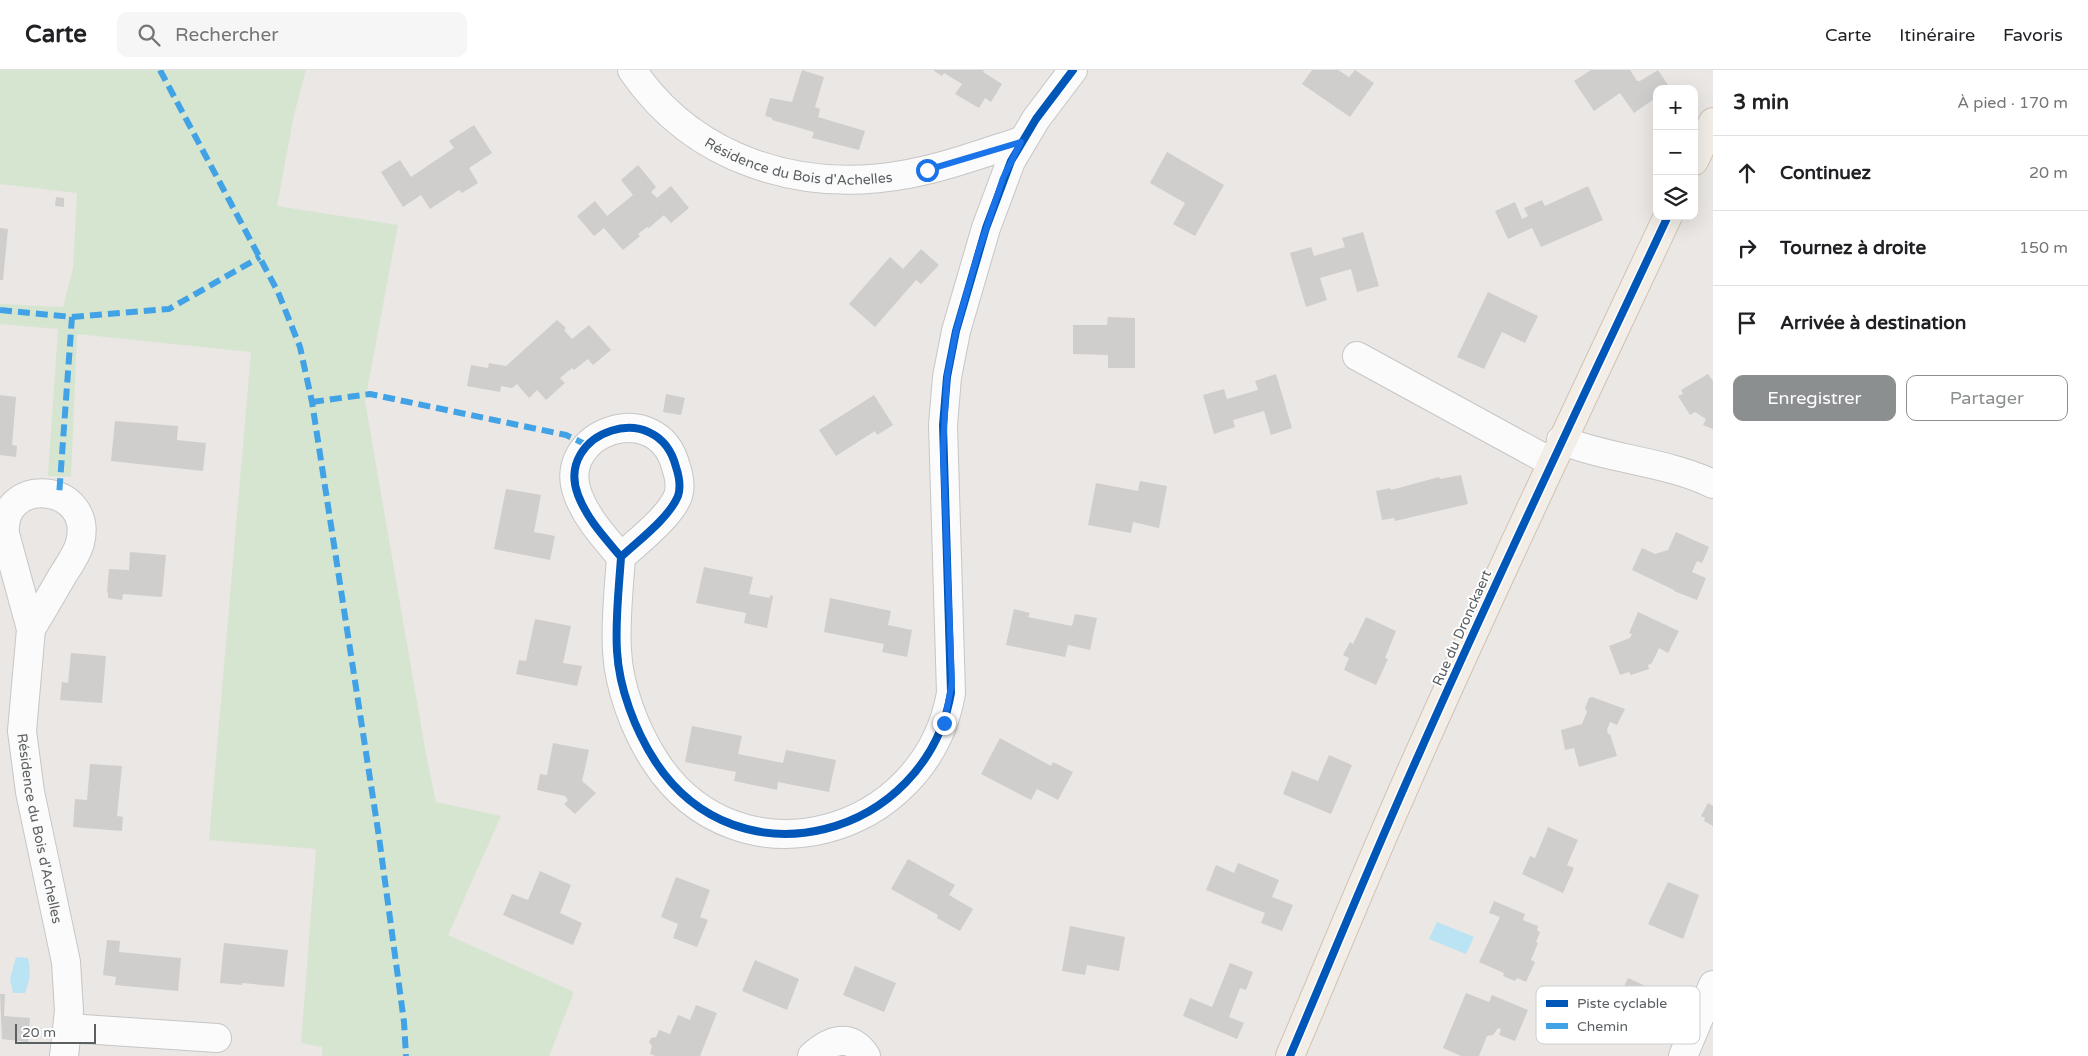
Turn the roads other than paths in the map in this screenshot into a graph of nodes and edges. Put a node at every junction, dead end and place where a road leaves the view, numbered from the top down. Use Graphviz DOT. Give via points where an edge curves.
graph roads {
  1 [pos="632,70"];
  2 [pos="1073,70"];
  3 [pos="1713,122"];
  4 [pos="1021,142"];
  5 [pos="1698,153"];
  6 [pos="1666,220"];
  7 [pos="1357,356"];
  8 [pos="1556,451"];
  9 [pos="1713,484"];
  10 [pos="621,557"];
  11 [pos="31,630"];
  12 [pos="1713,985"];
  13 [pos="1700,1016"];
  14 [pos="68,1028"];
  15 [pos="217,1038"];
  16 [pos="1688,1044"];
  17 [pos="64,1056"];
  18 [pos="812,1056"];
  19 [pos="866,1056"];
  20 [pos="1290,1056"];
  21 [pos="1683,1056"];
  1 -- 4 [label="street, Résidence du Bois d'Achelles" via="666,110 700,138 752,163 808,177 867,179 907,174"];
  2 -- 4 [label="street"];
  3 -- 5 [label="main road"];
  4 -- 10 [label="street" via="1003,178 986,228 951,356 944,403 943,450 952,687 938,738 911,778 885,801 858,817 809,832 775,833 739,826 694,803 656,762 634,718 622,683 616,641"];
  6 -- 8 [label="main road, Rue du Dronckaert"];
  7 -- 8 [label="street"];
  8 -- 9 [label="street" via="1589,450 1673,468"];
  8 -- 20 [label="main road, Rue du Dronckaert" via="1422,746"];
  10 -- 10 [label="street" via="590,519 574,483 574,472 580,454 597,438 618,428 640,428 659,438 671,452 680,484 668,513"];
  11 -- 14 [label="street, Résidence du Bois d'Achelles" via="22,712 23,752 66,962"];
  12 -- 13 [label="street"];
  14 -- 15 [label="street"];
  14 -- 17 [label="street, Résidence du Bois d'Achelles"];
  16 -- 21 [label="street"];
  18 -- 19 [label="street" via="823,1046 840,1041 855,1043"];
}
